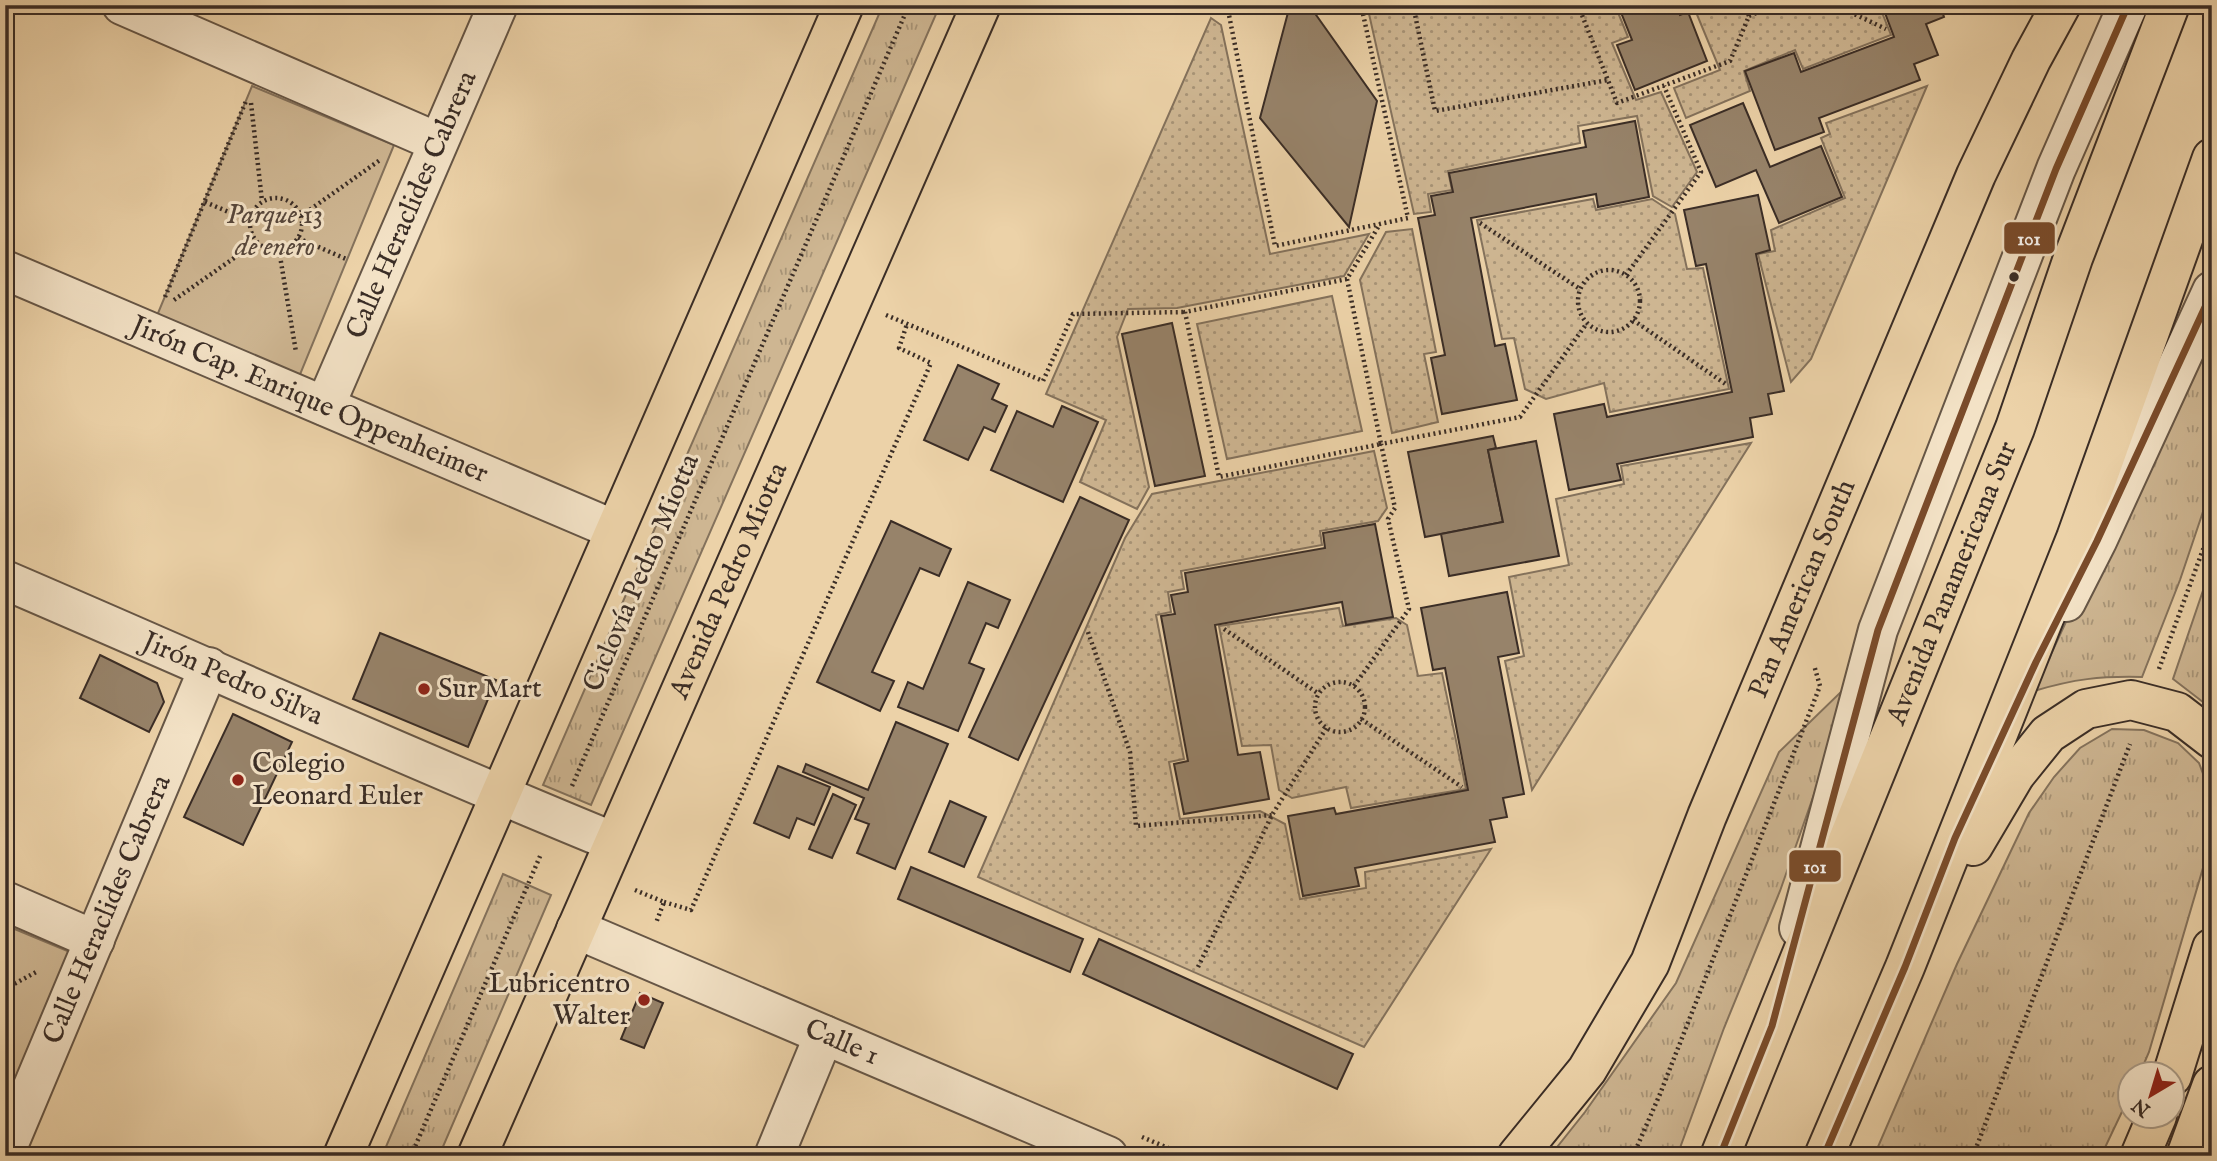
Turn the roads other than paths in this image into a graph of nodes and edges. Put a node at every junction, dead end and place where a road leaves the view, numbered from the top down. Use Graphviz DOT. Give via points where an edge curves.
graph roads {
  1 [pos="122,5"];
  2 [pos="498,5"];
  3 [pos="844,5"];
  4 [pos="981,5"];
  5 [pos="2061,5"];
  6 [pos="2128,5"];
  7 [pos="2170,5"];
  8 [pos="437,142"];
  9 [pos="2212,158"];
  10 [pos="5,270"];
  11 [pos="2212,291"];
  12 [pos="325,406"];
  13 [pos="615,530"];
  14 [pos="5,580"];
  15 [pos="209,667"];
  16 [pos="2212,739"];
  17 [pos="499,796"];
  18 [pos="1955,838"];
  19 [pos="607,858"];
  20 [pos="5,901"];
  21 [pos="576,929"];
  22 [pos="95,940"];
  23 [pos="2212,948"];
  24 [pos="1905,967"];
  25 [pos="1772,1027"];
  26 [pos="824,1035"];
  27 [pos="2177,1060"];
  28 [pos="2210,1100"];
  29 [pos="2151,1130"];
  30 [pos="5,1153"];
  31 [pos="343,1156"];
  32 [pos="477,1156"];
  33 [pos="774,1156"];
  34 [pos="1108,1156"];
  35 [pos="1517,1156"];
  36 [pos="1720,1156"];
  37 [pos="1824,1156"];
  38 [pos="2140,1156"];
  39 [pos="2186,1156"];
  1 -- 8 [label="street"];
  2 -- 8 [label="street, Calle Heraclides Cabrera"];
  3 -- 13 [label="main road"];
  4 -- 19 [label="main road, Avenida Pedro Miotta"];
  5 -- 35 [label="main road, Pan American South" via="1976,175 1707,816 1650,963 1587,1070"];
  6 -- 25 [label="street" via="2056,169 1878,630"];
  7 -- 25 [label="main road, Avenida Panamericana Sur" via="2073,258 2015,428"];
  8 -- 12 [label="street, Calle Heraclides Cabrera"];
  9 -- 18 [label="main road" via="2076,538"];
  10 -- 12 [label="street, Jirón Cap. Enrique Oppenheimer" via="156,321"];
  11 -- 18 [label="street"];
  12 -- 13 [label="street, Jirón Cap. Enrique Oppenheimer"];
  13 -- 17 [label="main road"];
  14 -- 15 [label="street, Jirón Pedro Silva"];
  15 -- 17 [label="street, Jirón Pedro Silva"];
  15 -- 22 [label="street, Calle Heraclides Cabrera"];
  16 -- 24 [label="main road" via="2177,712 2131,700 2086,709 2048,734 2015,775"];
  17 -- 19 [label="street, Jirón Pedro Silva" via="557,819"];
  17 -- 31 [label="main road"];
  18 -- 24 [label="main road"];
  19 -- 21 [label="main road, Avenida Pedro Miotta"];
  20 -- 22 [label="street"];
  21 -- 26 [label="street, Calle 1"];
  21 -- 32 [label="main road, Avenida Pedro Miotta"];
  22 -- 30 [label="street, Calle Heraclides Cabrera"];
  23 -- 27 [label="main road"];
  24 -- 37 [label="main road"];
  25 -- 36 [label="main road, Avenida Panamericana Sur"];
  26 -- 33 [label="street"];
  26 -- 34 [label="street, Calle 1"];
  28 -- 39 [label="main road"];
  29 -- 38 [label="main road"];
}
